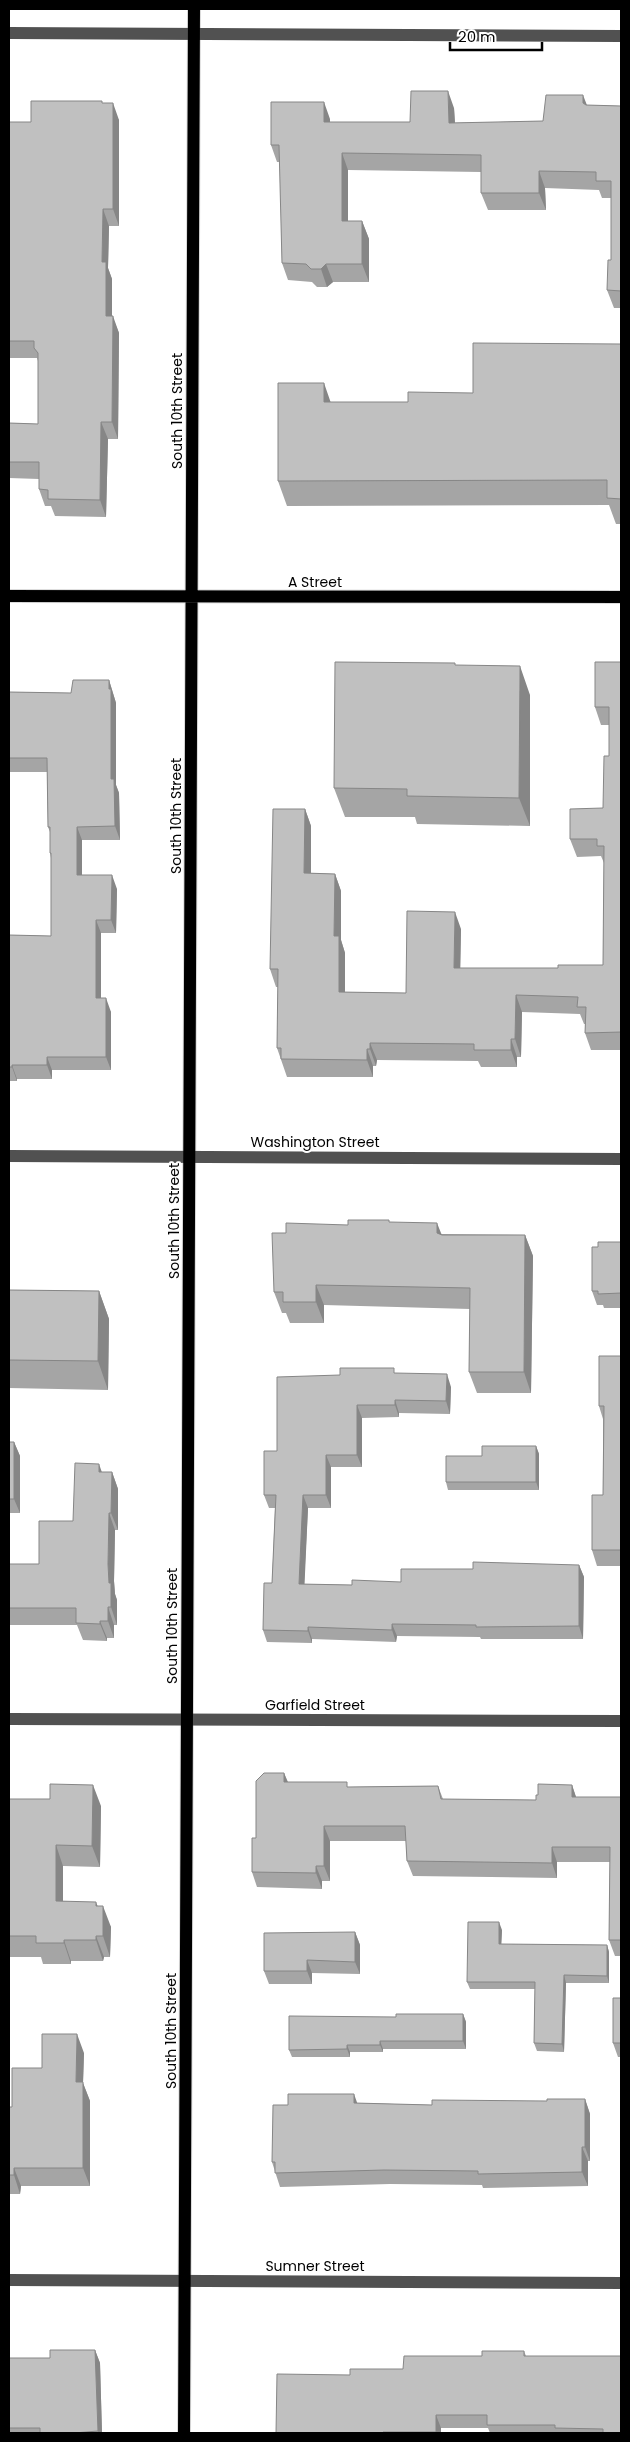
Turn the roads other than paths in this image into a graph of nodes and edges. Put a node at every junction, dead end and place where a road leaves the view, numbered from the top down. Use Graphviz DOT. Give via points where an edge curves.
graph roads {
  1 [pos="194,9"];
  2 [pos="9,33"];
  3 [pos="194,33"];
  4 [pos="621,36"];
  5 [pos="9,596"];
  6 [pos="192,597"];
  7 [pos="621,597"];
  8 [pos="9,1156"];
  9 [pos="190,1157"];
  10 [pos="621,1159"];
  11 [pos="9,1719"];
  12 [pos="187,1719"];
  13 [pos="621,1721"];
  14 [pos="9,2280"];
  15 [pos="185,2281"];
  16 [pos="621,2283"];
  17 [pos="184,2433"];
  1 -- 3 [label="main road, South 10th Street"];
  2 -- 3 [label="street"];
  3 -- 4 [label="street"];
  3 -- 6 [label="main road, South 10th Street"];
  5 -- 6 [label="main road, A Street"];
  6 -- 7 [label="main road, A Street"];
  6 -- 9 [label="main road, South 10th Street"];
  8 -- 9 [label="street, Washington Street"];
  9 -- 10 [label="street, Washington Street"];
  9 -- 12 [label="main road, South 10th Street"];
  11 -- 12 [label="street, Garfield Street"];
  12 -- 13 [label="street, Garfield Street"];
  12 -- 15 [label="main road, South 10th Street"];
  14 -- 15 [label="street, Sumner Street"];
  15 -- 16 [label="street, Sumner Street"];
  15 -- 17 [label="main road, South 10th Street"];
}
